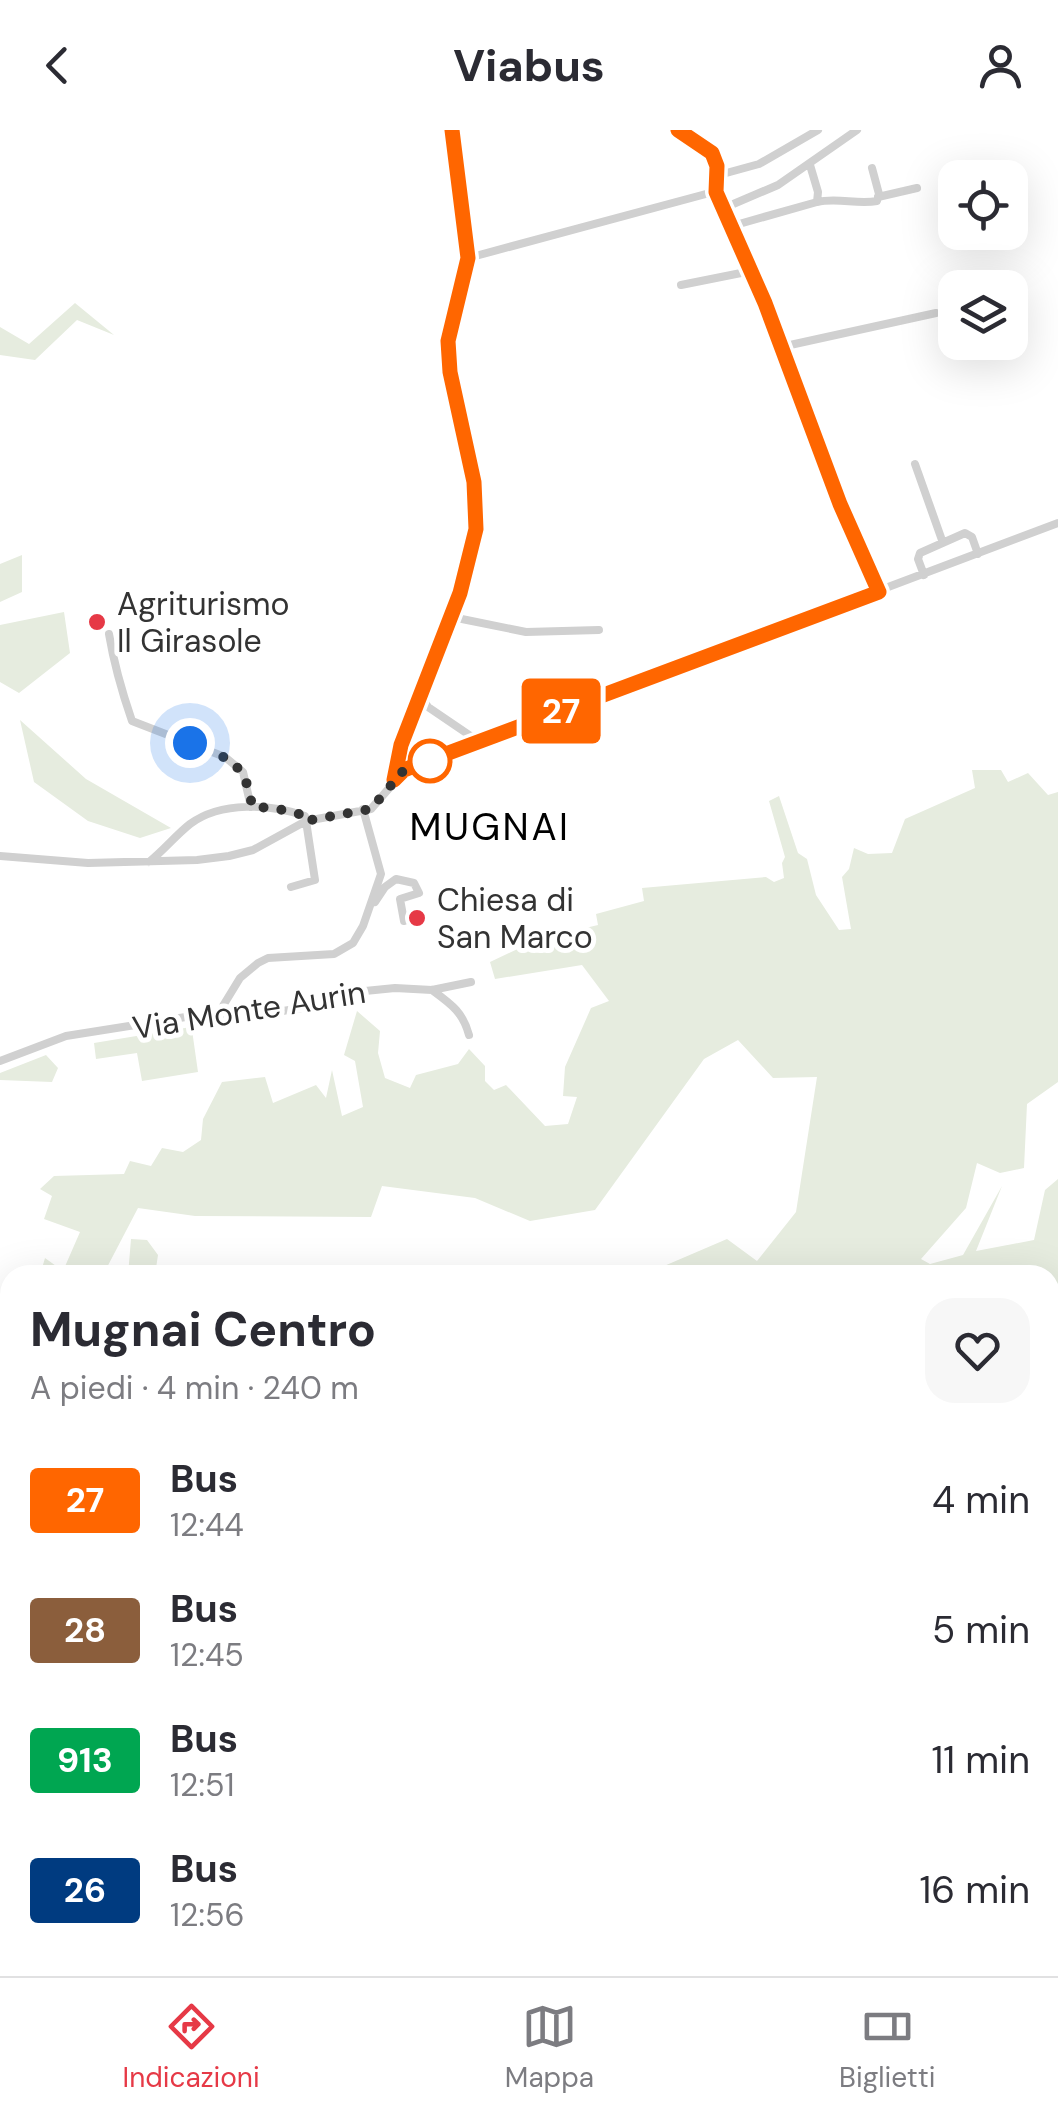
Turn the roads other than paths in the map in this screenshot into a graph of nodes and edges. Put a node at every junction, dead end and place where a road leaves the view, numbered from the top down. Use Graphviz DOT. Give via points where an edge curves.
graph roads {
  1 [pos="452,130"];
  2 [pos="678,130"];
  3 [pos="818,130"];
  4 [pos="857,130"];
  5 [pos="810,165"];
  6 [pos="872,168"];
  7 [pos="719,175"];
  8 [pos="917,188"];
  9 [pos="716,192"];
  10 [pos="878,197"];
  11 [pos="817,202"];
  12 [pos="724,208"];
  13 [pos="732,226"];
  14 [pos="468,258"];
  15 [pos="751,272"];
  16 [pos="681,285"];
  17 [pos="936,313"];
  18 [pos="781,347"];
  19 [pos="914,464"];
  20 [pos="1058,523"];
  21 [pos="943,543"];
  22 [pos="978,554"];
  23 [pos="924,574"];
  24 [pos="879,592"];
  25 [pos="452,616"];
  26 [pos="599,630"];
  27 [pos="109,634"];
  28 [pos="422,698"];
  29 [pos="480,743"];
  30 [pos="394,780"];
  31 [pos="252,807"];
  32 [pos="364,808"];
  33 [pos="306,821"];
  34 [pos="0,856"];
  35 [pos="150,862"];
  36 [pos="291,887"];
  37 [pos="371,904"];
  38 [pos="404,921"];
  39 [pos="471,982"];
  40 [pos="432,990"];
  41 [pos="218,1014"];
  42 [pos="469,1035"];
  43 [pos="0,1062"];
  1 -- 14 [label="street"];
  2 -- 7 [label="street" via="712,153"];
  3 -- 7 [label="street" via="759,164"];
  4 -- 5 [label="street"];
  5 -- 11 [label="street"];
  5 -- 12 [label="street"];
  6 -- 10 [label="street"];
  7 -- 9 [label="street"];
  8 -- 10 [label="street"];
  9 -- 12 [label="street"];
  9 -- 14 [label="street"];
  10 -- 11 [label="street" via="866,204"];
  11 -- 13 [label="street"];
  12 -- 13 [label="street"];
  13 -- 15 [label="street"];
  14 -- 25 [label="street" via="448,341 476,529"];
  15 -- 16 [label="street"];
  15 -- 18 [label="street"];
  17 -- 18 [label="street"];
  18 -- 24 [label="street"];
  19 -- 21 [label="street"];
  20 -- 22 [label="street"];
  21 -- 22 [label="street" via="968,534"];
  21 -- 23 [label="street" via="920,553"];
  22 -- 23 [label="street"];
  23 -- 24 [label="street"];
  24 -- 29 [label="street"];
  25 -- 26 [label="street" via="504,630"];
  25 -- 28 [label="street"];
  27 -- 31 [label="street" via="132,721 225,756 243,772"];
  28 -- 29 [label="street"];
  28 -- 30 [label="street"];
  29 -- 30 [label="street" via="404,770"];
  30 -- 32 [label="street" via="371,809"];
  31 -- 33 [label="street" via="273,807"];
  31 -- 35 [label="street" via="192,823"];
  32 -- 33 [label="street"];
  32 -- 37 [label="street" via="380,874"];
  33 -- 35 [label="street" via="253,850"];
  33 -- 36 [label="street" via="316,880"];
  34 -- 35 [label="street"];
  37 -- 38 [label="street" via="390,882 408,880 419,893 400,898"];
  37 -- 41 [label="street" via="354,943 334,954 258,963"];
  39 -- 40 [label="street, Via Monte Aurin"];
  40 -- 41 [label="street, Via Monte Aurin" via="365,991 308,1007 244,1017"];
  40 -- 42 [label="street" via="456,1008"];
  41 -- 43 [label="street, Via Monte Aurin" via="66,1036"];
}
